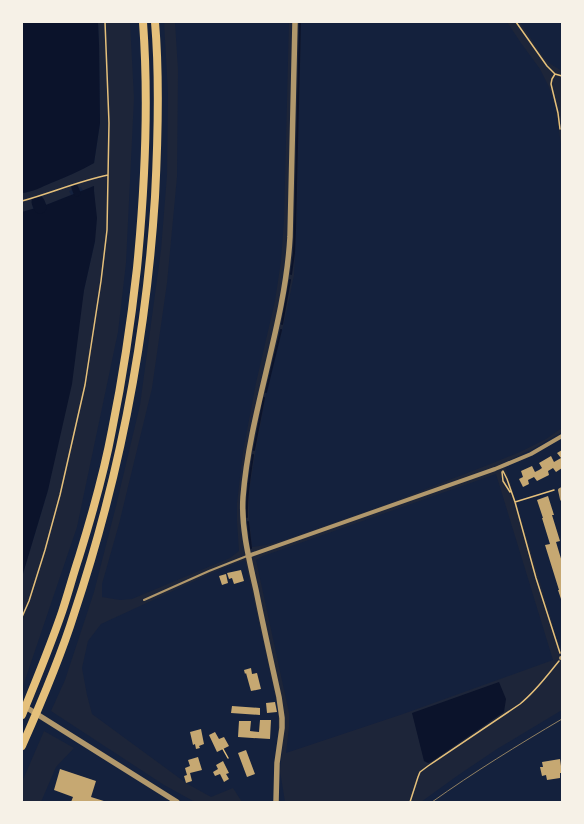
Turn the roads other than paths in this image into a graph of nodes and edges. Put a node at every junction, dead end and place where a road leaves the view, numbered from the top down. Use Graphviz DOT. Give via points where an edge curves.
graph roads {
  1 [pos="143,22"];
  2 [pos="156,22"];
  3 [pos="295,22"];
  4 [pos="562,436"];
  5 [pos="561,490"];
  6 [pos="562,499"];
  7 [pos="248,556"];
  8 [pos="144,600"];
  9 [pos="22,705"];
  10 [pos="22,715"];
  11 [pos="22,746"];
  12 [pos="277,785"];
  13 [pos="177,802"];
  14 [pos="276,802"];
  15 [pos="281,802"];
  1 -- 10 [label="highway" via="143,188 135,285 124,366 112,431 89,524 61,613"];
  2 -- 11 [label="highway" via="158,147 145,305 135,374 113,479 88,571 48,685"];
  3 -- 7 [label="street" via="289,249 278,321 253,431 245,480 243,520"];
  4 -- 7 [label="street" via="530,454 501,466"];
  5 -- 6 [label="street"];
  7 -- 8 [label="lane"];
  7 -- 12 [label="street" via="282,718"];
  9 -- 13 [label="street"];
  12 -- 14 [label="street"];
  12 -- 15 [label="street"];
}
